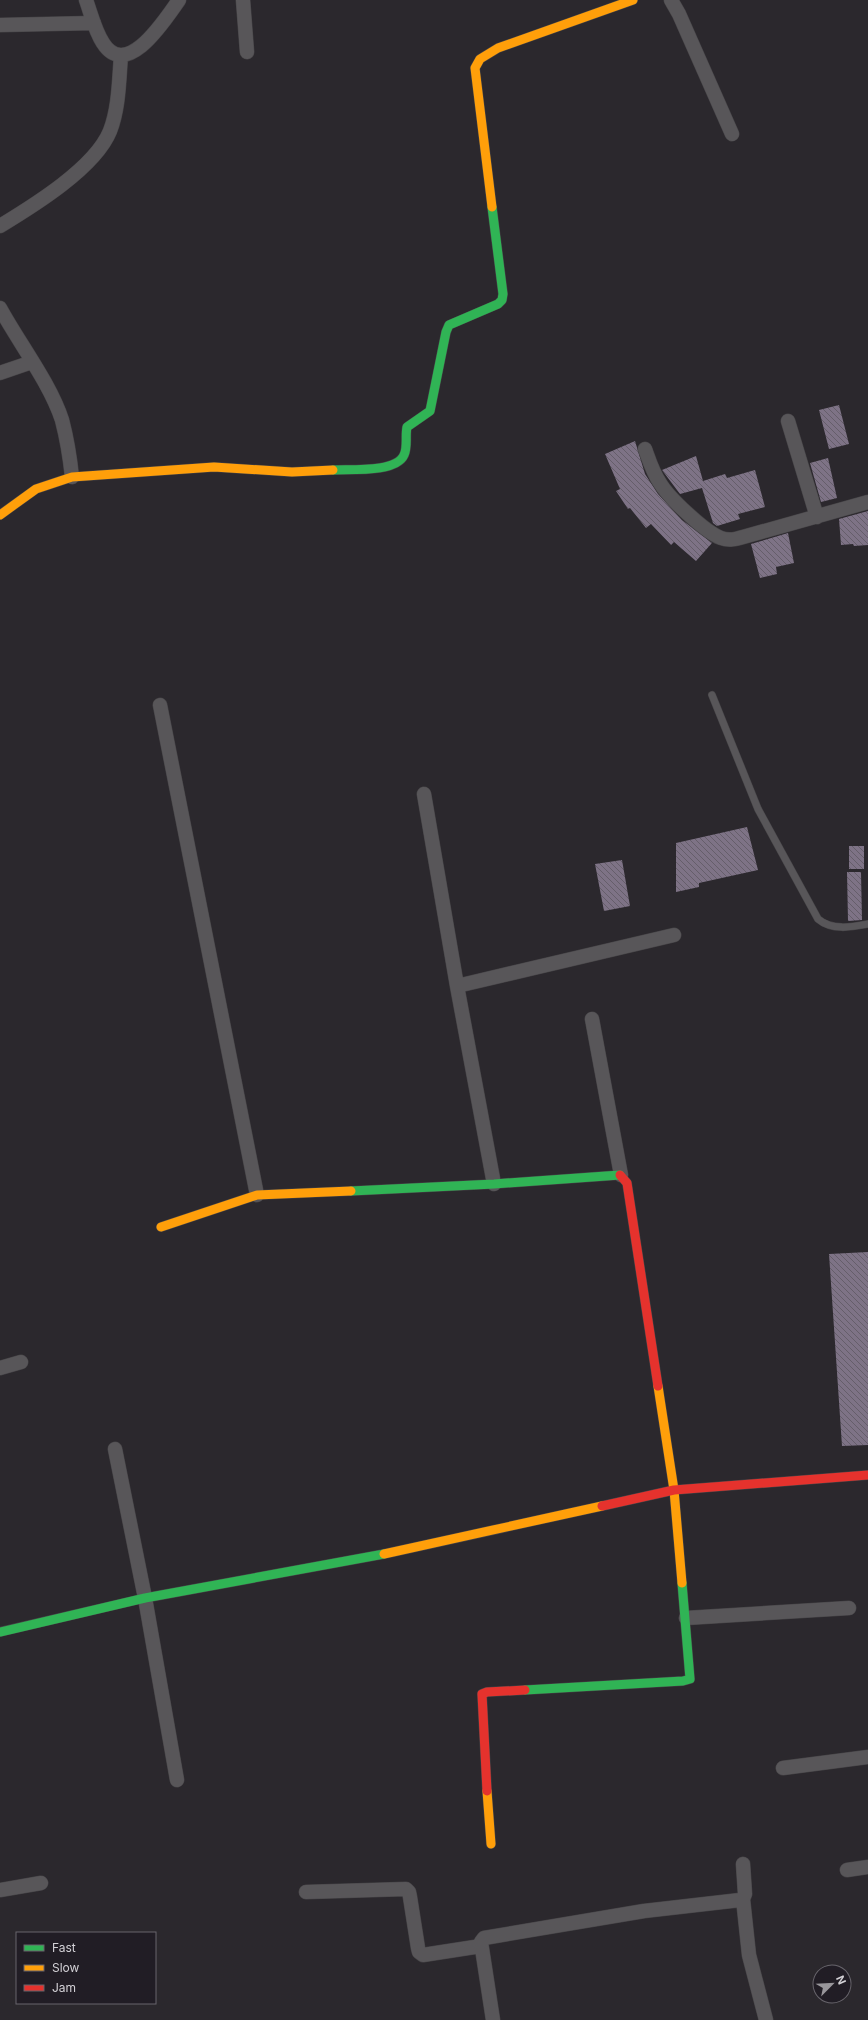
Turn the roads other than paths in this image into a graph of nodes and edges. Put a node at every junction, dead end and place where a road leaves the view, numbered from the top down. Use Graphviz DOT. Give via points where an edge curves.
graph roads {
  1 [pos="86,0"];
  2 [pos="179,0"];
  3 [pos="243,0"];
  4 [pos="633,0"];
  5 [pos="670,0"];
  6 [pos="94,23"];
  7 [pos="0,25"];
  8 [pos="247,52"];
  9 [pos="121,55"];
  10 [pos="732,134"];
  11 [pos="0,226"];
  12 [pos="0,308"];
  13 [pos="32,362"];
  14 [pos="0,373"];
  15 [pos="788,421"];
  16 [pos="645,449"];
  17 [pos="72,477"];
  18 [pos="868,502"];
  19 [pos="0,515"];
  20 [pos="816,517"];
  21 [pos="712,695"];
  22 [pos="160,705"];
  23 [pos="424,794"];
  24 [pos="868,924"];
  25 [pos="674,935"];
  26 [pos="457,986"];
  27 [pos="592,1019"];
  28 [pos="621,1175"];
  29 [pos="494,1184"];
  30 [pos="257,1195"];
  31 [pos="161,1227"];
  32 [pos="21,1362"];
  33 [pos="0,1368"];
  34 [pos="115,1449"];
  35 [pos="868,1475"];
  36 [pos="674,1490"];
  37 [pos="145,1598"];
  38 [pos="849,1608"];
  39 [pos="686,1618"];
  40 [pos="0,1632"];
  41 [pos="868,1757"];
  42 [pos="783,1768"];
  43 [pos="177,1780"];
  44 [pos="491,1844"];
  45 [pos="743,1864"];
  46 [pos="868,1867"];
  47 [pos="848,1870"];
  48 [pos="41,1883"];
  49 [pos="0,1890"];
  50 [pos="306,1892"];
  51 [pos="744,1899"];
  52 [pos="481,1946"];
  53 [pos="493,2020"];
  54 [pos="766,2020"];
  1 -- 6 [label="street"];
  2 -- 9 [label="street" via="141,47 131,54"];
  3 -- 8 [label="street"];
  4 -- 17 [label="street" via="498,48 480,59 475,68 502,300 449,325 430,411 407,427 406,454 402,460 384,468 292,472 214,467"];
  5 -- 10 [label="street" via="680,14"];
  6 -- 7 [label="street"];
  6 -- 9 [label="street" via="104,45"];
  9 -- 11 [label="street" via="115,113 110,132 100,149 84,166 34,205"];
  12 -- 13 [label="street"];
  13 -- 14 [label="street"];
  13 -- 17 [label="street" via="62,420"];
  15 -- 20 [label="street"];
  16 -- 20 [label="street" via="658,482 708,531 722,538 732,540"];
  17 -- 19 [label="street" via="36,489"];
  18 -- 20 [label="street"];
  21 -- 24 [label="lane" via="758,809 818,919 830,926 850,927"];
  22 -- 30 [label="street"];
  23 -- 26 [label="street"];
  25 -- 26 [label="street"];
  26 -- 29 [label="street"];
  27 -- 28 [label="street"];
  28 -- 29 [label="street"];
  28 -- 36 [label="street" via="627,1183"];
  29 -- 30 [label="street"];
  30 -- 31 [label="street"];
  32 -- 33 [label="street"];
  34 -- 37 [label="street"];
  35 -- 36 [label="street"];
  36 -- 37 [label="street" via="426,1546"];
  36 -- 39 [label="street"];
  37 -- 40 [label="street"];
  37 -- 43 [label="street"];
  38 -- 39 [label="street"];
  39 -- 44 [label="street" via="691,1676 687,1681 495,1691 482,1694"];
  41 -- 42 [label="street"];
  45 -- 51 [label="street"];
  46 -- 47 [label="street"];
  48 -- 49 [label="street"];
  50 -- 52 [label="street" via="406,1889 409,1892 419,1952 428,1955"];
  51 -- 52 [label="street" via="644,1911 490,1936 484,1938"];
  51 -- 54 [label="street" via="749,1955"];
  52 -- 53 [label="street"];
}
